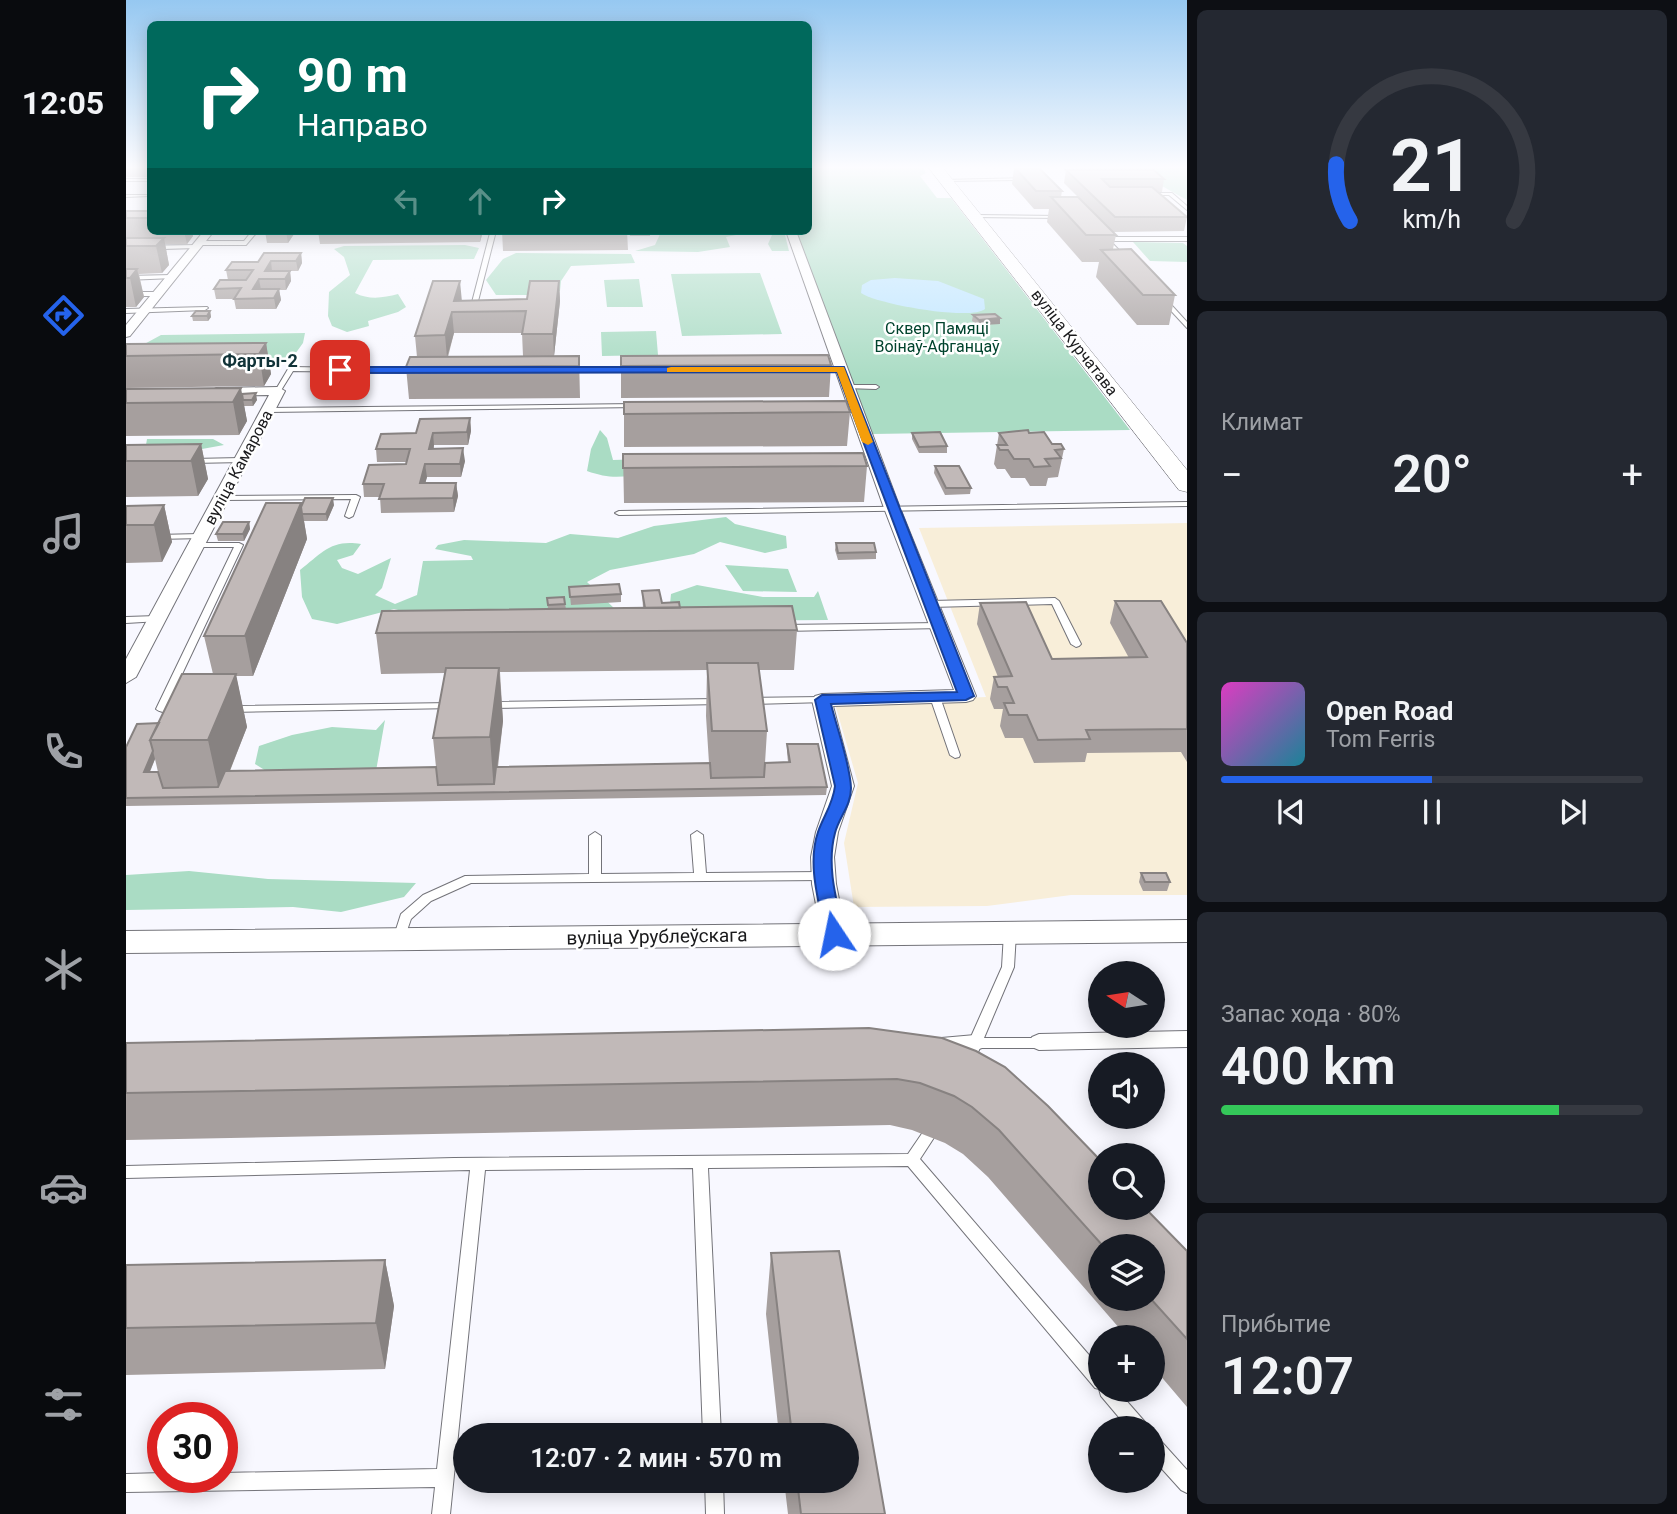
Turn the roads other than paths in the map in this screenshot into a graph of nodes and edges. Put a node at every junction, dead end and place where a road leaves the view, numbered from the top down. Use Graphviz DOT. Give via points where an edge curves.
graph roads {
  1 [pos="203,239"];
  2 [pos="249,239"];
  3 [pos="491,239"];
  4 [pos="793,239"];
  5 [pos="992,239"];
  6 [pos="1187,239"];
  7 [pos="198,245"];
  8 [pos="126,248"];
  9 [pos="1129,264"];
  10 [pos="172,277"];
  11 [pos="126,278"];
  12 [pos="1154,289"];
  13 [pos="126,294"];
  14 [pos="160,294"];
  15 [pos="205,308"];
  16 [pos="147,310"];
  17 [pos="126,311"];
  18 [pos="485,314"];
  19 [pos="1187,326"];
  20 [pos="128,330"];
  21 [pos="552,370"];
  22 [pos="645,370"];
  23 [pos="432,371"];
  24 [pos="876,387"];
  25 [pos="278,391"];
  26 [pos="208,392"];
  27 [pos="847,398"];
  28 [pos="641,406"];
  29 [pos="269,410"];
  30 [pos="241,460"];
  31 [pos="177,461"];
  32 [pos="1184,476"];
  33 [pos="221,498"];
  34 [pos="1187,504"];
  35 [pos="892,508"];
  36 [pos="620,513"];
  37 [pos="349,516"];
  38 [pos="151,537"];
  39 [pos="198,540"];
  40 [pos="932,604"];
  41 [pos="157,619"];
  42 [pos="126,620"];
  43 [pos="940,626"];
  44 [pos="766,628"];
  45 [pos="1076,644"];
  46 [pos="126,677"];
  47 [pos="935,697"];
  48 [pos="822,700"];
  49 [pos="480,705"];
  50 [pos="467,706"];
  51 [pos="190,709"];
  52 [pos="218,709"];
  53 [pos="955,755"];
  54 [pos="697,835"];
  55 [pos="595,836"];
  56 [pos="823,876"];
  57 [pos="700,877"];
  58 [pos="595,878"];
  59 [pos="1187,931"];
  60 [pos="1010,933"];
  61 [pos="834,934"];
  62 [pos="399,939"];
  63 [pos="126,942"];
  64 [pos="1187,1040"];
  65 [pos="975,1043"];
  66 [pos="917,1044"];
  67 [pos="1048,1045"];
  68 [pos="964,1067"];
  69 [pos="928,1136"];
  70 [pos="912,1160"];
  71 [pos="700,1162"];
  72 [pos="478,1164"];
  73 [pos="126,1171"];
  74 [pos="1088,1367"];
  75 [pos="1117,1402"];
  76 [pos="1129,1416"];
  77 [pos="711,1423"];
  78 [pos="1165,1459"];
  79 [pos="445,1478"];
  80 [pos="126,1483"];
  81 [pos="1187,1485"];
  82 [pos="714,1493"];
  83 [pos="441,1514"];
  84 [pos="715,1514"];
  1 -- 7 [label="street"];
  2 -- 7 [label="lane" via="246,243"];
  3 -- 18 [label="lane" via="473,310"];
  4 -- 27 [label="street"];
  5 -- 32 [label="main road, вуліца Курчатава"];
  6 -- 9 [label="lane" via="1103,239"];
  7 -- 8 [label="lane"];
  7 -- 10 [label="street" via="179,262"];
  10 -- 11 [label="lane"];
  10 -- 14 [label="street"];
  12 -- 19 [label="lane"];
  13 -- 14 [label="lane"];
  14 -- 16 [label="street"];
  15 -- 16 [label="lane"];
  16 -- 17 [label="lane"];
  16 -- 20 [label="street"];
  21 -- 22 [label="lane"];
  23 -- 25 [label="lane" via="291,369"];
  24 -- 27 [label="lane"];
  25 -- 26 [label="street, вуліца Камарова"];
  25 -- 29 [label="street, вуліца Камарова"];
  27 -- 35 [label="street" via="865,453"];
  28 -- 29 [label="lane"];
  29 -- 30 [label="street, вуліца Камарова"];
  30 -- 31 [label="lane"];
  30 -- 33 [label="street, вуліца Камарова"];
  33 -- 37 [label="lane" via="356,497"];
  33 -- 39 [label="street, вуліца Камарова"];
  34 -- 35 [label="lane"];
  35 -- 36 [label="lane"];
  35 -- 40 [label="street"];
  38 -- 39 [label="lane"];
  39 -- 41 [label="street, вуліца Камарова"];
  39 -- 51 [label="lane" via="239,545 161,709"];
  40 -- 43 [label="street"];
  40 -- 45 [label="lane" via="1055,601"];
  41 -- 42 [label="lane"];
  41 -- 46 [label="street, вуліца Камарова"];
  43 -- 44 [label="lane"];
  43 -- 47 [label="street" via="966,696"];
  47 -- 48 [label="street"];
  47 -- 53 [label="lane"];
  48 -- 49 [label="lane"];
  48 -- 56 [label="street" via="843,786 842,801 826,833"];
  50 -- 52 [label="lane"];
  54 -- 57 [label="lane"];
  55 -- 58 [label="lane"];
  56 -- 57 [label="lane"];
  56 -- 61 [label="street"];
  57 -- 58 [label="lane"];
  58 -- 62 [label="lane" via="469,879 426,898 405,917"];
  59 -- 60 [label="street, вуліца Урублеўскага"];
  60 -- 61 [label="street, вуліца Урублеўскага"];
  60 -- 65 [label="lane" via="1008,967"];
  61 -- 62 [label="street, вуліца Урублеўскага"];
  62 -- 63 [label="street, вуліца Урублеўскага"];
  64 -- 67 [label="street"];
  65 -- 66 [label="street"];
  65 -- 67 [label="lane"];
  65 -- 68 [label="lane"];
  69 -- 70 [label="lane"];
  70 -- 71 [label="lane"];
  70 -- 74 [label="lane"];
  71 -- 72 [label="lane"];
  71 -- 77 [label="lane"];
  72 -- 73 [label="lane"];
  72 -- 79 [label="lane"];
  75 -- 76 [label="lane"];
  78 -- 81 [label="lane"];
  79 -- 80 [label="lane"];
  79 -- 83 [label="lane"];
  82 -- 84 [label="lane"];
}
